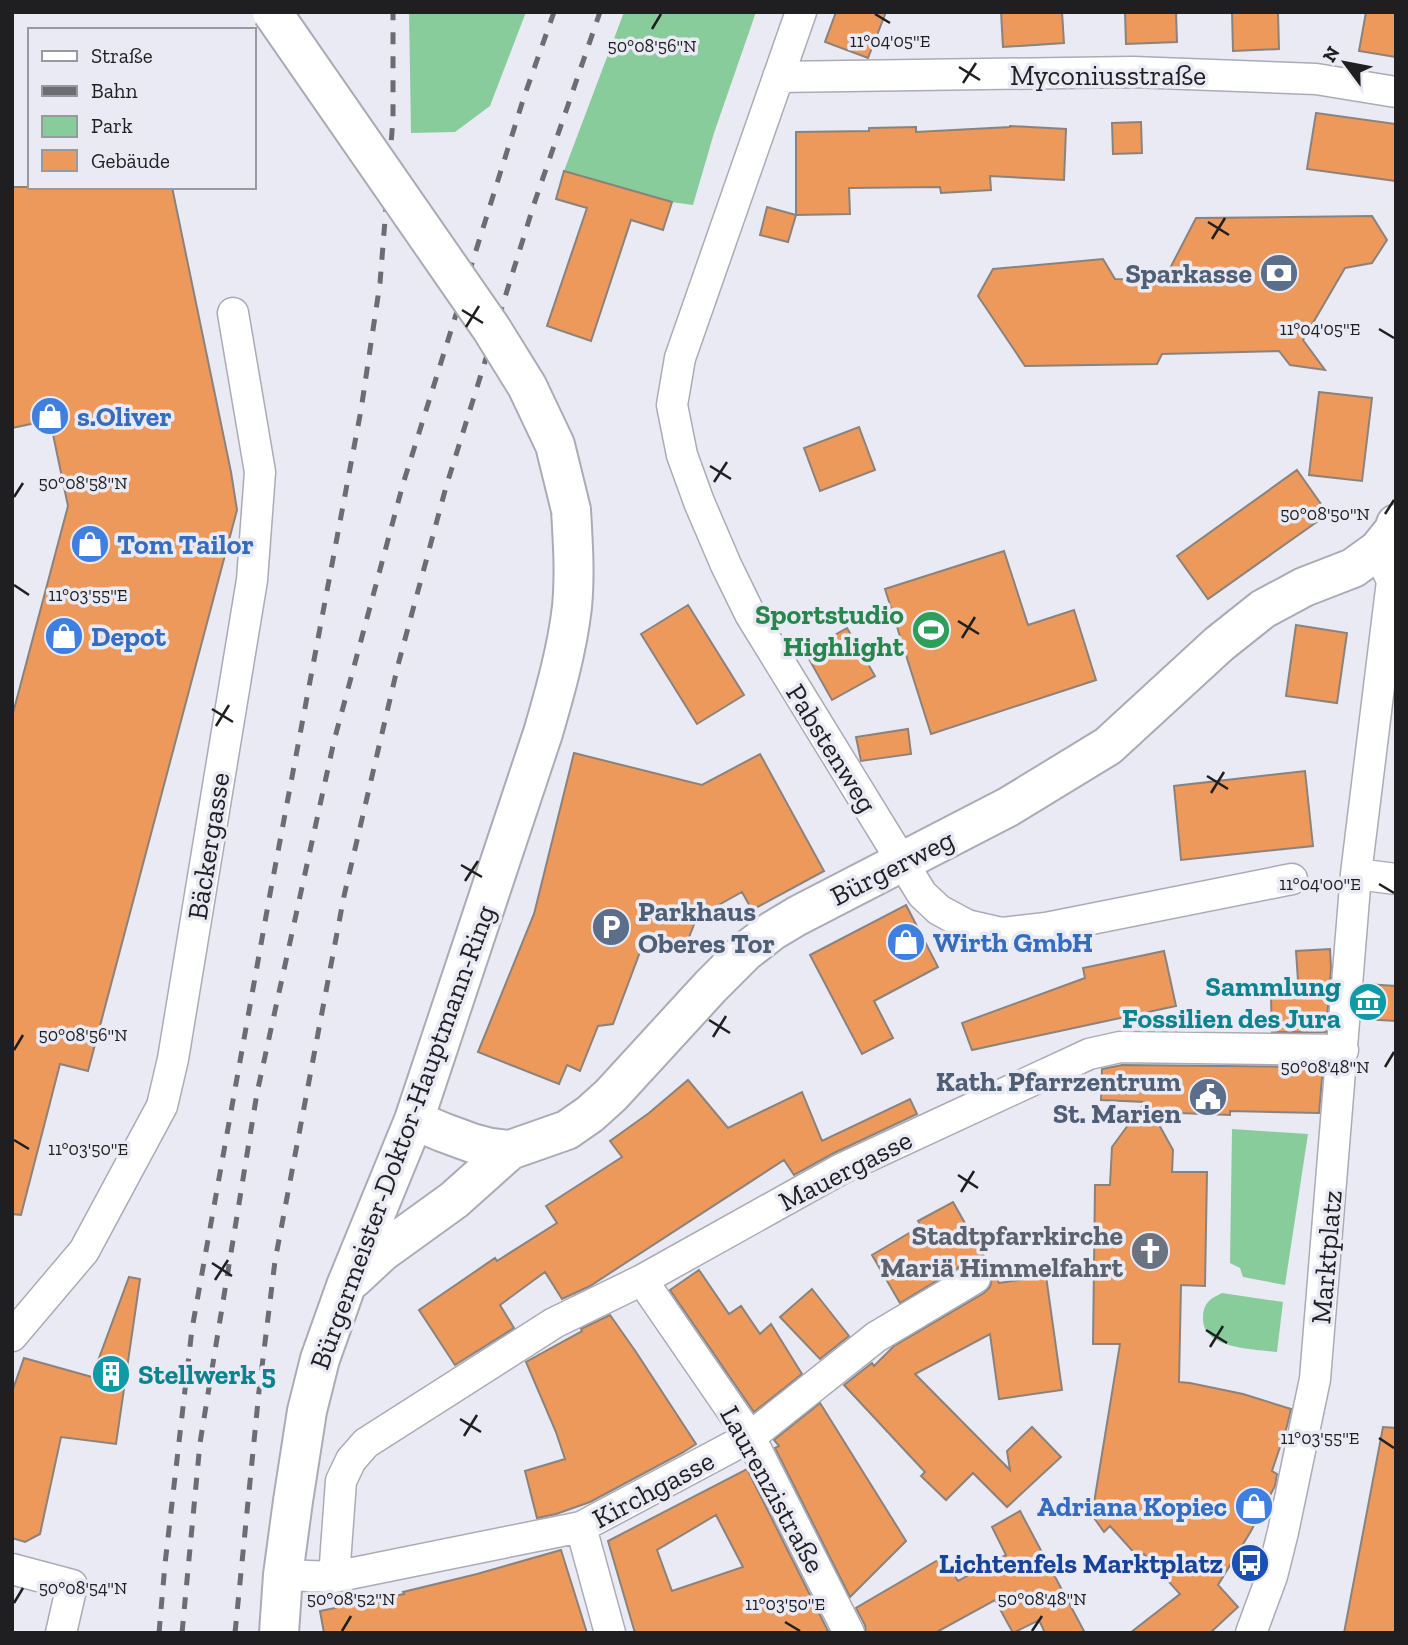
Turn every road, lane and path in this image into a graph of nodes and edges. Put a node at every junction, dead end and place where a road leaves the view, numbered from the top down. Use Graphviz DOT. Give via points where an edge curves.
graph roads {
  1 [pos="272,12"];
  2 [pos="802,12"];
  3 [pos="778,77"];
  4 [pos="1396,92"];
  5 [pos="233,313"];
  6 [pos="1387,537"];
  7 [pos="903,862"];
  8 [pos="1356,874"];
  9 [pos="1292,879"];
  10 [pos="1396,879"];
  11 [pos="1343,1049"];
  12 [pos="414,1120"];
  13 [pos="510,1150"];
  14 [pos="975,1279"];
  15 [pos="642,1280"];
  16 [pos="346,1286"];
  17 [pos="12,1336"];
  18 [pos="750,1437"];
  19 [pos="581,1527"];
  20 [pos="12,1569"];
  21 [pos="283,1575"];
  22 [pos="334,1577"];
  23 [pos="61,1633"];
  24 [pos="279,1633"];
  25 [pos="611,1633"];
  26 [pos="849,1633"];
  27 [pos="1251,1633"];
  1 -- 12 [label="street, Bürgermeister-Doktor-Hauptmann-Ring, bridge" via="527,386 555,445 571,510 572,608 560,676"];
  2 -- 3 [label="street, Pabstenweg"];
  3 -- 4 [label="street, Myconiusstraße" via="1133,72 1316,79"];
  3 -- 7 [label="street, Pabstenweg" via="680,358 671,405 699,502 750,614"];
  5 -- 17 [label="street, Bäckergasse" via="260,472 252,580 173,1059 162,1106 84,1251"];
  6 -- 7 [label="street, Bürgerweg" via="1353,568 1263,609 1108,746 1008,807"];
  6 -- 8 [label="street, Marktplatz" via="1392,581"];
  7 -- 9 [label="street, Pabstenweg" via="922,894 939,910 967,925 1002,933"];
  7 -- 13 [label="street, Bürgerweg" via="772,931 744,952 590,1114 567,1130"];
  8 -- 10 [label="street"];
  8 -- 11 [label="street, Marktplatz"];
  11 -- 15 [label="street, Mauergasse" via="1120,1047 1089,1054 841,1169"];
  11 -- 27 [label="street, Marktplatz" via="1315,1379 1272,1576"];
  12 -- 13 [label="street, Bürgerweg" via="472,1143"];
  12 -- 16 [label="street, Bürgermeister-Doktor-Hauptmann-Ring"];
  13 -- 16 [label="street"];
  14 -- 18 [label="street, Kirchgasse" via="876,1337"];
  15 -- 18 [label="street, Laurenzistraße"];
  15 -- 22 [label="street, Mauergasse" via="554,1323 366,1443 341,1481"];
  16 -- 21 [label="street, Bürgermeister-Doktor-Hauptmann-Ring" via="307,1411"];
  18 -- 19 [label="street, Kirchgasse"];
  18 -- 26 [label="street, Laurenzistraße"];
  19 -- 22 [label="street, Kirchgasse"];
  19 -- 25 [label="street"];
  20 -- 23 [label="street" via="72,1585"];
  21 -- 22 [label="street, Kirchgasse"];
  21 -- 24 [label="street, Bürgermeister-Doktor-Hauptmann-Ring"];
}
